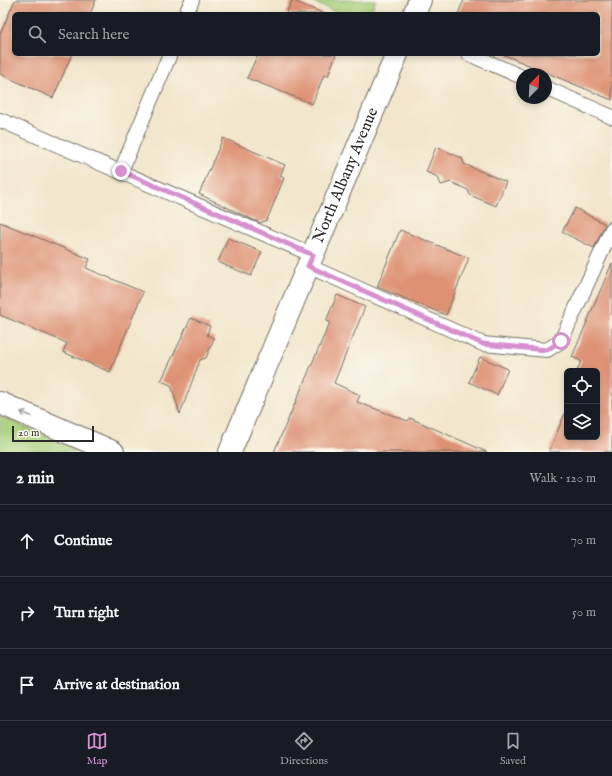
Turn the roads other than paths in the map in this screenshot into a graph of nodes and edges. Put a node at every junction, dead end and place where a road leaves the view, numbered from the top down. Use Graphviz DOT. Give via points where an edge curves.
graph roads {
  1 [pos="192,0"];
  2 [pos="420,0"];
  3 [pos="187,12"];
  4 [pos="415,12"];
  5 [pos="169,56"];
  6 [pos="396,56"];
  7 [pos="474,56"];
  8 [pos="516,74"];
  9 [pos="552,91"];
  10 [pos="612,117"];
  11 [pos="0,120"];
  12 [pos="121,171"];
  13 [pos="612,229"];
  14 [pos="311,261"];
  15 [pos="0,403"];
  16 [pos="113,452"];
  17 [pos="230,452"];
  1 -- 3 [label="lane"];
  2 -- 4 [label="street"];
  5 -- 12 [label="lane"];
  6 -- 14 [label="street, North Albany Avenue"];
  7 -- 8 [label="lane"];
  9 -- 10 [label="lane"];
  11 -- 12 [label="lane"];
  12 -- 14 [label="lane"];
  13 -- 14 [label="lane" via="561,341 547,350 483,344"];
  14 -- 17 [label="street, North Albany Avenue"];
  16 -- 15 [label="street, one-way"];
}
